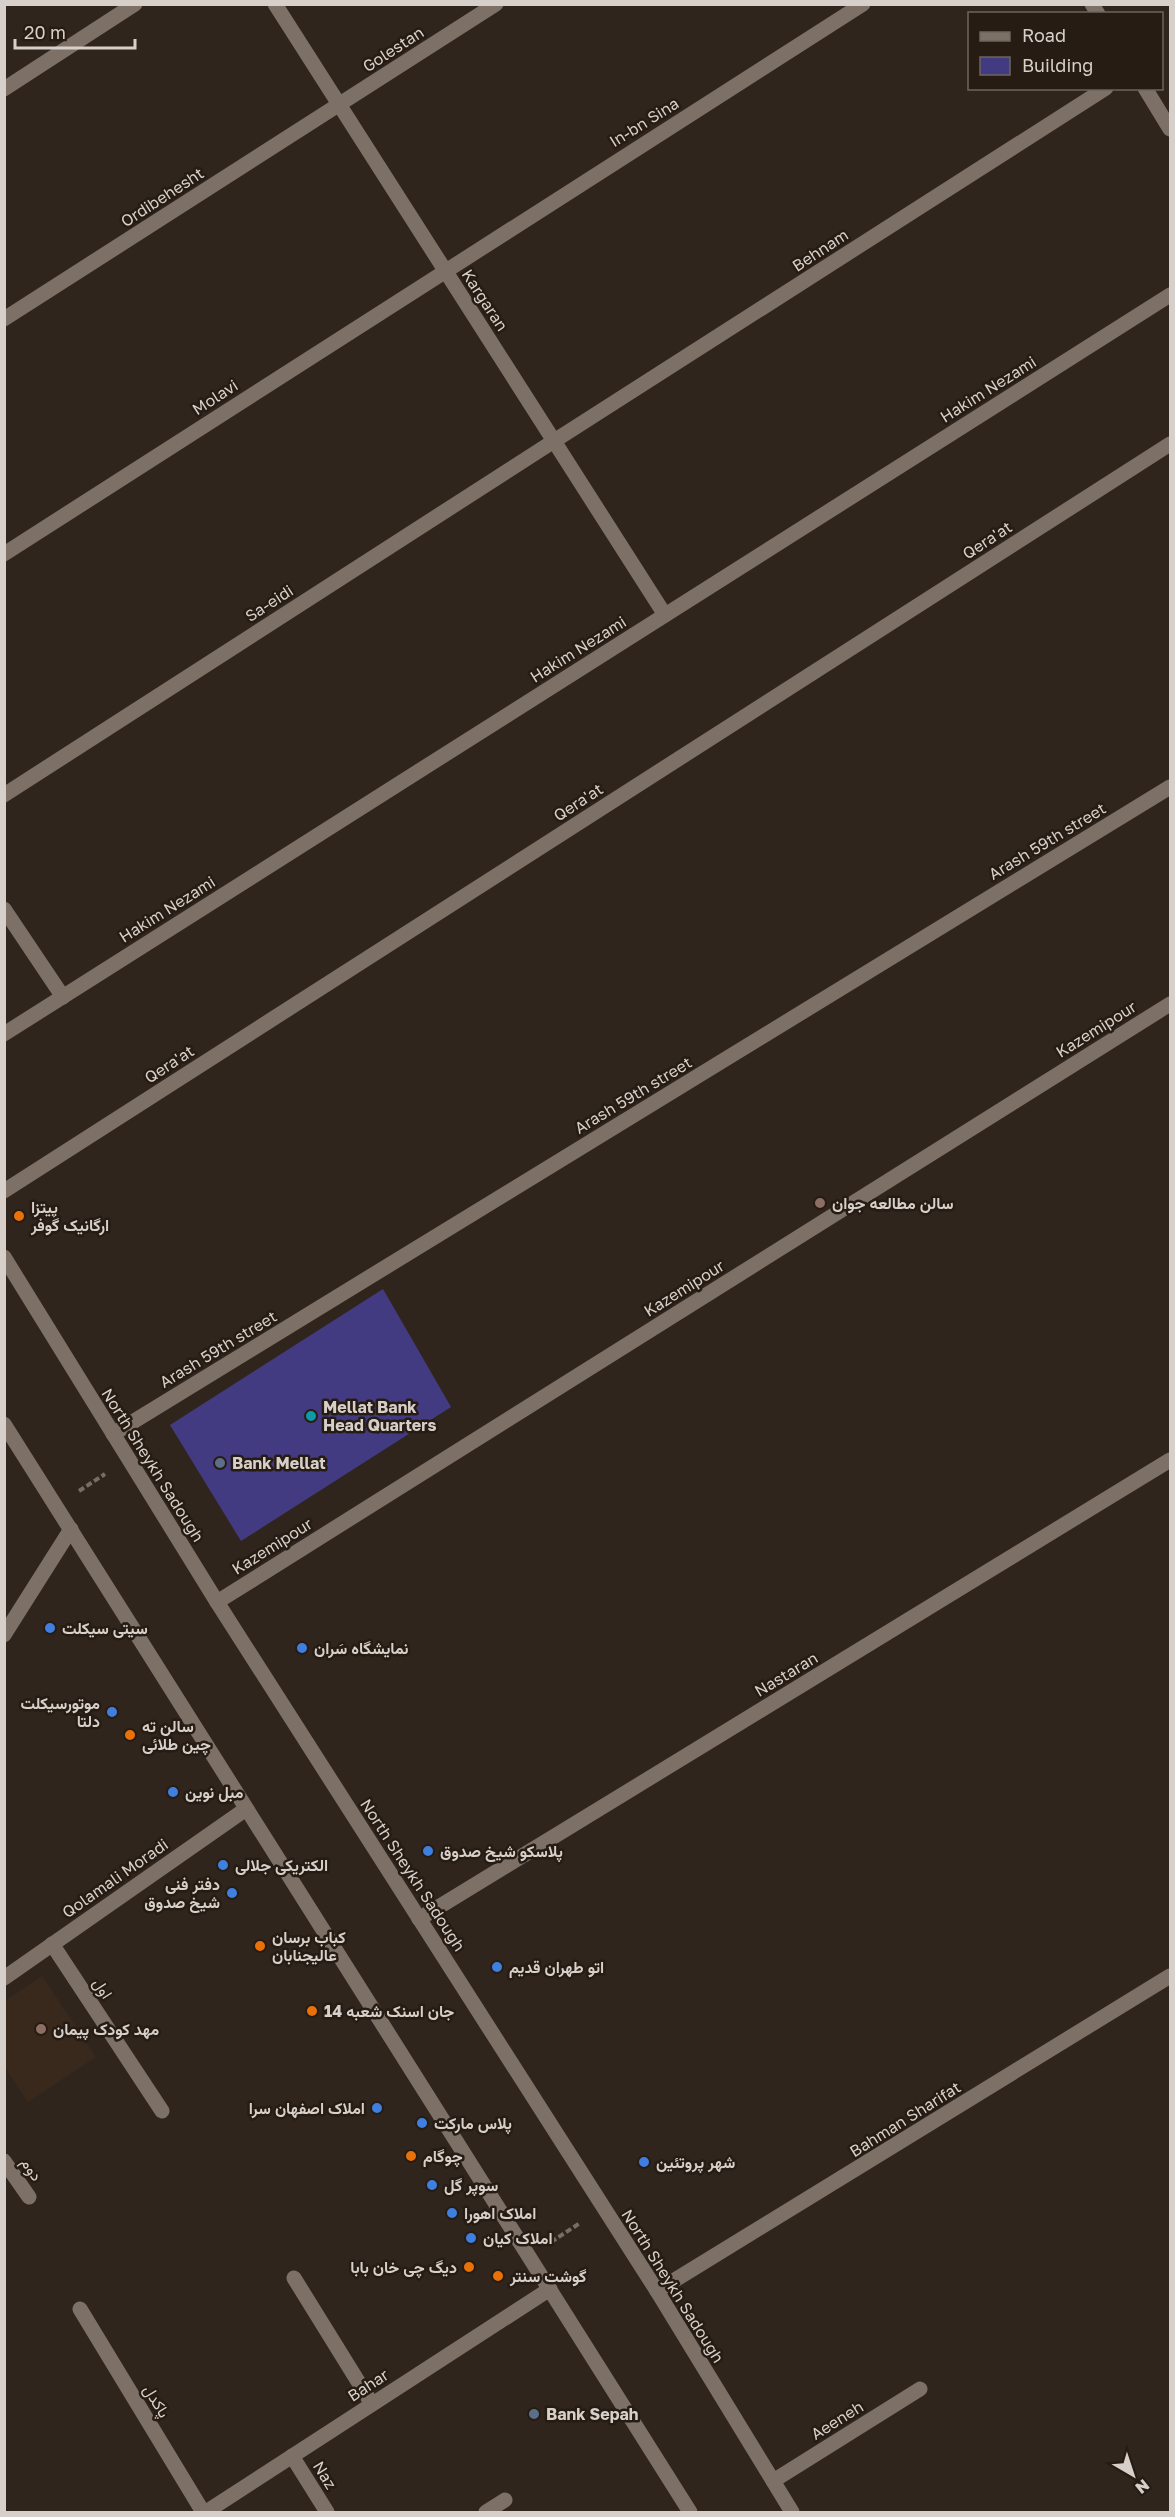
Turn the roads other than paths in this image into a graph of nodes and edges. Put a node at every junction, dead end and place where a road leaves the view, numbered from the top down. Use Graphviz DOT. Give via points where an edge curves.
graph roads {
  1 [pos="135,4"];
  2 [pos="275,4"];
  3 [pos="496,4"];
  4 [pos="863,4"];
  5 [pos="4,88"];
  6 [pos="1103,90"];
  7 [pos="1146,90"];
  8 [pos="339,105"];
  9 [pos="1170,129"];
  10 [pos="445,271"];
  11 [pos="1170,295"];
  12 [pos="4,319"];
  13 [pos="554,441"];
  14 [pos="1170,444"];
  15 [pos="4,554"];
  16 [pos="665,615"];
  17 [pos="1170,787"];
  18 [pos="4,795"];
  19 [pos="4,909"];
  20 [pos="63,997"];
  21 [pos="1170,1004"];
  22 [pos="4,1034"];
  23 [pos="4,1191"];
  24 [pos="4,1257"];
  25 [pos="4,1424"];
  26 [pos="114,1434"];
  27 [pos="1170,1460"];
  28 [pos="71,1529"];
  29 [pos="217,1602"];
  30 [pos="4,1635"];
  31 [pos="246,1809"];
  32 [pos="419,1919"];
  33 [pos="52,1944"];
  34 [pos="1170,1976"];
  35 [pos="4,1978"];
  36 [pos="162,2111"];
  37 [pos="4,2161"];
  38 [pos="29,2197"];
  39 [pos="294,2278"];
  40 [pos="550,2289"];
  41 [pos="657,2291"];
  42 [pos="80,2309"];
  43 [pos="920,2389"];
  44 [pos="372,2404"];
  45 [pos="292,2456"];
  46 [pos="773,2481"];
  47 [pos="505,2499"];
  48 [pos="204,2512"];
  49 [pos="327,2512"];
  50 [pos="486,2512"];
  51 [pos="690,2512"];
  52 [pos="792,2512"];
  1 -- 5 [label="street"];
  2 -- 8 [label="street, Kargaran"];
  3 -- 8 [label="street, Golestan"];
  4 -- 10 [label="street, In-bn Sina"];
  6 -- 13 [label="street, Behnam"];
  7 -- 9 [label="street"];
  8 -- 10 [label="street, Kargaran"];
  8 -- 12 [label="street, Ordibehesht"];
  10 -- 13 [label="street, Kargaran"];
  10 -- 15 [label="street, Molavi"];
  11 -- 16 [label="street, Hakim Nezami"];
  13 -- 16 [label="street, Kargaran"];
  13 -- 18 [label="street, Sa-eidi"];
  14 -- 23 [label="street, Qera'at"];
  16 -- 20 [label="street, Hakim Nezami"];
  17 -- 26 [label="street, Arash 59th street"];
  19 -- 20 [label="street"];
  20 -- 22 [label="street, Hakim Nezami"];
  21 -- 29 [label="street, Kazemipour"];
  24 -- 26 [label="street, North Sheykh Sadough"];
  25 -- 28 [label="street"];
  26 -- 29 [label="street, North Sheykh Sadough"];
  27 -- 32 [label="street, Nastaran"];
  28 -- 30 [label="street"];
  28 -- 31 [label="street"];
  29 -- 32 [label="street, North Sheykh Sadough"];
  31 -- 33 [label="street, Qolamali Moradi"];
  31 -- 40 [label="street"];
  32 -- 41 [label="street, North Sheykh Sadough"];
  33 -- 35 [label="street, Qolamali Moradi"];
  33 -- 36 [label="street, اول"];
  34 -- 41 [label="street, Bahman Sharifat"];
  37 -- 38 [label="street, دوم"];
  39 -- 44 [label="street"];
  40 -- 44 [label="street, Bahar"];
  40 -- 51 [label="street"];
  41 -- 46 [label="street, North Sheykh Sadough"];
  42 -- 48 [label="street, پاکدل"];
  43 -- 46 [label="street, Aeeneh"];
  44 -- 45 [label="street, Bahar"];
  45 -- 48 [label="street, Bahar"];
  45 -- 49 [label="street, Naz"];
  46 -- 52 [label="street, North Sheykh Sadough"];
  47 -- 50 [label="street"];
}
